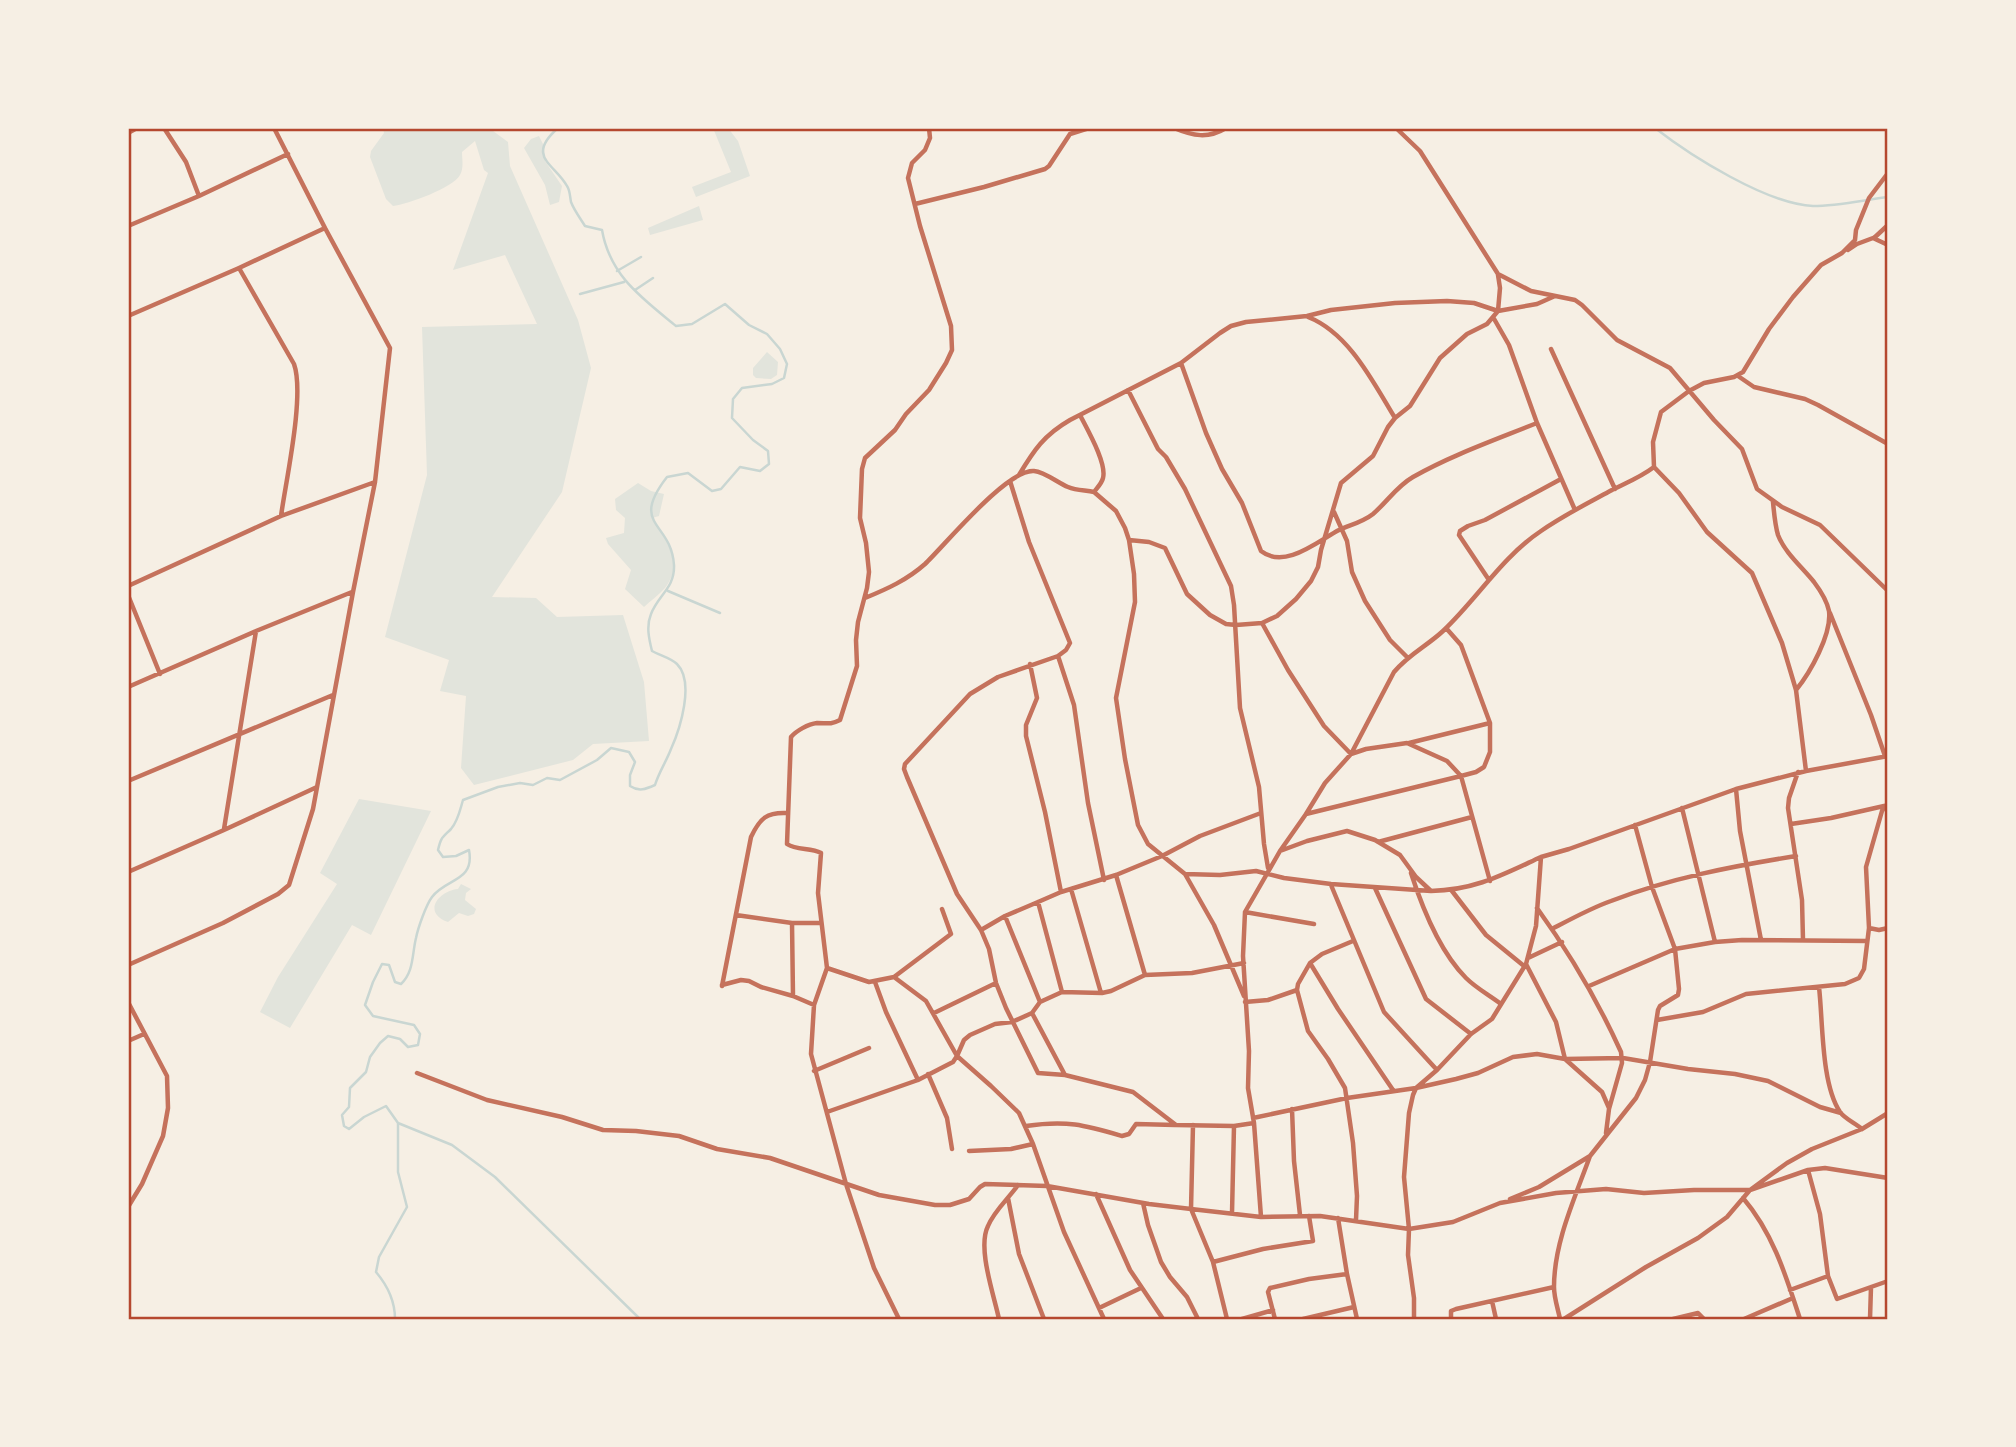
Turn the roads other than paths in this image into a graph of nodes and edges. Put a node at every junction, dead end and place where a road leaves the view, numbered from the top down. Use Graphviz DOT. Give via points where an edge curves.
graph roads {
  1 [pos="137,128"];
  2 [pos="164,128"];
  3 [pos="274,128"];
  4 [pos="929,128"];
  5 [pos="1089,128"];
  6 [pos="1174,128"];
  7 [pos="1226,128"];
  8 [pos="1396,128"];
  9 [pos="128,132"];
  10 [pos="288,154"];
  11 [pos="1888,173"];
  12 [pos="199,196"];
  13 [pos="915,204"];
  14 [pos="1888,225"];
  15 [pos="128,226"];
  16 [pos="325,228"];
  17 [pos="1873,239"];
  18 [pos="1888,245"];
  19 [pos="1842,253"];
  20 [pos="239,268"];
  21 [pos="1498,274"];
  22 [pos="1556,296"];
  23 [pos="1498,312"];
  24 [pos="128,316"];
  25 [pos="1307,316"];
  26 [pos="1493,317"];
  27 [pos="1551,349"];
  28 [pos="1181,363"];
  29 [pos="1738,376"];
  30 [pos="1128,390"];
  31 [pos="1689,391"];
  32 [pos="1080,415"];
  33 [pos="1395,418"];
  34 [pos="1537,423"];
  35 [pos="1888,444"];
  36 [pos="1654,467"];
  37 [pos="1019,475"];
  38 [pos="1561,479"];
  39 [pos="1010,481"];
  40 [pos="375,482"];
  41 [pos="1615,489"];
  42 [pos="1094,492"];
  43 [pos="1773,502"];
  44 [pos="1575,510"];
  45 [pos="1334,512"];
  46 [pos="281,516"];
  47 [pos="1342,529"];
  48 [pos="1129,540"];
  49 [pos="1324,541"];
  50 [pos="1489,580"];
  51 [pos="128,586"];
  52 [pos="1888,591"];
  53 [pos="353,592"];
  54 [pos="128,595"];
  55 [pos="864,598"];
  56 [pos="1829,611"];
  57 [pos="1262,623"];
  58 [pos="1236,625"];
  59 [pos="1446,628"];
  60 [pos="256,631"];
  61 [pos="1058,656"];
  62 [pos="1407,657"];
  63 [pos="1030,664"];
  64 [pos="160,674"];
  65 [pos="128,687"];
  66 [pos="1796,690"];
  67 [pos="333,695"];
  68 [pos="1490,723"];
  69 [pos="240,733"];
  70 [pos="1407,743"];
  71 [pos="1351,754"];
  72 [pos="1886,756"];
  73 [pos="1806,771"];
  74 [pos="1798,772"];
  75 [pos="1461,776"];
  76 [pos="128,781"];
  77 [pos="317,787"];
  78 [pos="1736,789"];
  79 [pos="1886,805"];
  80 [pos="1682,808"];
  81 [pos="788,813"];
  82 [pos="1261,813"];
  83 [pos="1306,814"];
  84 [pos="1472,817"];
  85 [pos="1791,824"];
  86 [pos="1635,825"];
  87 [pos="224,830"];
  88 [pos="1377,842"];
  89 [pos="1279,852"];
  90 [pos="1162,856"];
  91 [pos="1796,856"];
  92 [pos="1541,857"];
  93 [pos="1746,864"];
  94 [pos="1409,867"];
  95 [pos="1267,871"];
  96 [pos="128,872"];
  97 [pos="1185,874"];
  98 [pos="1699,875"];
  99 [pos="1116,876"];
  100 [pos="1104,880"];
  101 [pos="1490,881"];
  102 [pos="1331,884"];
  103 [pos="1652,887"];
  104 [pos="1375,888"];
  105 [pos="1071,889"];
  106 [pos="1416,891"];
  107 [pos="1432,891"];
  108 [pos="1452,891"];
  109 [pos="1061,892"];
  110 [pos="1038,902"];
  111 [pos="1537,907"];
  112 [pos="942,909"];
  113 [pos="1245,912"];
  114 [pos="736,915"];
  115 [pos="1005,916"];
  116 [pos="792,923"];
  117 [pos="821,923"];
  118 [pos="1314,924"];
  119 [pos="1869,928"];
  120 [pos="1888,928"];
  121 [pos="1552,929"];
  122 [pos="981,930"];
  123 [pos="1761,940"];
  124 [pos="1803,940"];
  125 [pos="1353,941"];
  126 [pos="1867,941"];
  127 [pos="1715,942"];
  128 [pos="1562,943"];
  129 [pos="1675,950"];
  130 [pos="1310,962"];
  131 [pos="1244,963"];
  132 [pos="1526,963"];
  133 [pos="128,965"];
  134 [pos="1230,965"];
  135 [pos="827,968"];
  136 [pos="1145,975"];
  137 [pos="894,976"];
  138 [pos="875,982"];
  139 [pos="996,984"];
  140 [pos="1589,986"];
  141 [pos="1819,988"];
  142 [pos="1297,990"];
  143 [pos="1062,992"];
  144 [pos="1102,993"];
  145 [pos="793,996"];
  146 [pos="1245,1000"];
  147 [pos="128,1002"];
  148 [pos="1040,1002"];
  149 [pos="1501,1004"];
  150 [pos="814,1005"];
  151 [pos="934,1013"];
  152 [pos="1032,1013"];
  153 [pos="1657,1020"];
  154 [pos="1012,1023"];
  155 [pos="144,1034"];
  156 [pos="1471,1034"];
  157 [pos="128,1041"];
  158 [pos="869,1048"];
  159 [pos="957,1056"];
  160 [pos="1623,1058"];
  161 [pos="1565,1059"];
  162 [pos="1650,1062"];
  163 [pos="1437,1070"];
  164 [pos="814,1071"];
  165 [pos="417,1073"];
  166 [pos="928,1074"];
  167 [pos="1065,1075"];
  168 [pos="918,1080"];
  169 [pos="1416,1087"];
  170 [pos="1393,1090"];
  171 [pos="1347,1098"];
  172 [pos="1292,1109"];
  173 [pos="1609,1109"];
  174 [pos="827,1112"];
  175 [pos="1841,1113"];
  176 [pos="1888,1113"];
  177 [pos="1253,1120"];
  178 [pos="1175,1125"];
  179 [pos="1193,1125"];
  180 [pos="1026,1126"];
  181 [pos="1234,1126"];
  182 [pos="1862,1129"];
  183 [pos="1605,1136"];
  184 [pos="1033,1144"];
  185 [pos="952,1149"];
  186 [pos="969,1151"];
  187 [pos="1590,1156"];
  188 [pos="1808,1170"];
  189 [pos="1888,1178"];
  190 [pos="846,1184"];
  191 [pos="1018,1185"];
  192 [pos="1047,1186"];
  193 [pos="1750,1190"];
  194 [pos="1577,1191"];
  195 [pos="1096,1194"];
  196 [pos="1008,1198"];
  197 [pos="1743,1198"];
  198 [pos="1143,1203"];
  199 [pos="1500,1203"];
  200 [pos="128,1207"];
  201 [pos="1191,1209"];
  202 [pos="1232,1213"];
  203 [pos="1300,1215"];
  204 [pos="1309,1216"];
  205 [pos="1261,1217"];
  206 [pos="1338,1218"];
  207 [pos="1356,1220"];
  208 [pos="1409,1229"];
  209 [pos="1213,1262"];
  210 [pos="1347,1274"];
  211 [pos="1828,1276"];
  212 [pos="1888,1281"];
  213 [pos="1554,1287"];
  214 [pos="1871,1287"];
  215 [pos="1141,1288"];
  216 [pos="1790,1290"];
  217 [pos="1793,1298"];
  218 [pos="1492,1301"];
  219 [pos="1354,1307"];
  220 [pos="1099,1308"];
  221 [pos="1273,1310"];
  222 [pos="1754,1317"];
  223 [pos="1312,1318"];
  224 [pos="899,1319"];
  225 [pos="999,1319"];
  226 [pos="1044,1319"];
  227 [pos="1104,1319"];
  228 [pos="1163,1319"];
  229 [pos="1198,1319"];
  230 [pos="1227,1319"];
  231 [pos="1242,1319"];
  232 [pos="1275,1319"];
  233 [pos="1303,1319"];
  234 [pos="1357,1319"];
  235 [pos="1414,1319"];
  236 [pos="1451,1319"];
  237 [pos="1496,1319"];
  238 [pos="1562,1319"];
  239 [pos="1673,1319"];
  240 [pos="1704,1319"];
  241 [pos="1745,1319"];
  242 [pos="1800,1319"];
  243 [pos="1870,1319"];
  1 -- 9 [label="street"];
  2 -- 12 [label="street" via="186,162"];
  3 -- 10 [label="street"];
  4 -- 13 [label="street" via="925,149 909,172"];
  5 -- 13 [label="street" via="1070,134 1045,169"];
  6 -- 7 [label="street" via="1191,135"];
  8 -- 21 [label="street" via="1420,151"];
  10 -- 12 [label="street"];
  10 -- 16 [label="street"];
  11 -- 19 [label="street" via="1869,198 1855,240"];
  12 -- 15 [label="street"];
  13 -- 55 [label="street" via="951,326 952,350 929,390 865,458 860,518 869,572"];
  14 -- 17 [label="street"];
  16 -- 20 [label="street"];
  16 -- 40 [label="street" via="390,348"];
  17 -- 18 [label="street"];
  17 -- 19 [label="street"];
  19 -- 29 [label="street" via="1821,265 1793,298"];
  20 -- 24 [label="street"];
  20 -- 46 [label="street" via="298,374"];
  21 -- 22 [label="street"];
  21 -- 23 [label="street"];
  22 -- 23 [label="street"];
  22 -- 31 [label="street" via="1582,305 1617,340 1671,368"];
  23 -- 25 [label="street" via="1474,303 1447,301 1395,303"];
  23 -- 26 [label="street"];
  25 -- 28 [label="street" via="1231,326"];
  25 -- 33 [label="street" via="1321,322 1349,348"];
  26 -- 33 [label="street" via="1440,358 1410,406"];
  26 -- 34 [label="street" via="1509,345"];
  27 -- 41 [label="street"];
  28 -- 30 [label="street"];
  28 -- 49 [label="street" via="1206,433 1261,551 1278,558"];
  29 -- 31 [label="street"];
  29 -- 35 [label="street" via="1754,387 1811,402"];
  30 -- 32 [label="street"];
  30 -- 58 [label="street" via="1158,449 1179,477 1229,580"];
  31 -- 36 [label="street" via="1661,412 1653,442"];
  31 -- 43 [label="street" via="1742,449 1757,489"];
  32 -- 37 [label="street" via="1046,435"];
  32 -- 42 [label="street" via="1103,471"];
  33 -- 45 [label="street" via="1373,456 1341,483"];
  34 -- 38 [label="street"];
  34 -- 47 [label="street" via="1411,478 1372,515"];
  36 -- 41 [label="street"];
  36 -- 66 [label="street" via="1707,532 1752,573"];
  37 -- 39 [label="street"];
  37 -- 42 [label="street" via="1036,471 1071,489"];
  38 -- 44 [label="street"];
  38 -- 50 [label="street" via="1460,531"];
  39 -- 55 [label="street" via="915,572"];
  39 -- 61 [label="street" via="1029,542 1070,639"];
  40 -- 46 [label="street"];
  40 -- 53 [label="street"];
  41 -- 44 [label="street"];
  42 -- 48 [label="street" via="1116,511"];
  43 -- 52 [label="street" via="1820,525"];
  43 -- 56 [label="street" via="1782,541 1822,593"];
  44 -- 50 [label="street" via="1520,547"];
  45 -- 47 [label="street"];
  45 -- 49 [label="street"];
  46 -- 51 [label="street"];
  47 -- 49 [label="street"];
  47 -- 62 [label="street" via="1352,572 1365,601"];
  48 -- 58 [label="street" via="1165,548 1189,597 1210,615"];
  48 -- 90 [label="street" via="1135,602 1117,709 1138,825 1148,844"];
  49 -- 57 [label="street" via="1311,581 1277,616"];
  50 -- 59 [label="street"];
  53 -- 60 [label="street"];
  53 -- 67 [label="street"];
  54 -- 64 [label="street"];
  55 -- 81 [label="street" via="856,640 857,666 840,720 830,725 816,723 791,737"];
  56 -- 66 [label="street" via="1815,664"];
  56 -- 72 [label="street"];
  57 -- 58 [label="street"];
  57 -- 71 [label="street" via="1324,726"];
  58 -- 82 [label="street" via="1240,708"];
  59 -- 62 [label="street"];
  59 -- 68 [label="street" via="1461,645"];
  60 -- 64 [label="street"];
  60 -- 69 [label="street"];
  61 -- 63 [label="street"];
  61 -- 100 [label="street" via="1073,705"];
  62 -- 71 [label="street"];
  63 -- 109 [label="street" via="1037,698 1026,736"];
  63 -- 122 [label="street" via="970,694 904,766 957,894"];
  64 -- 65 [label="street"];
  66 -- 73 [label="street"];
  67 -- 69 [label="street"];
  67 -- 77 [label="street"];
  68 -- 70 [label="street"];
  68 -- 75 [label="street" via="1490,752 1484,767"];
  69 -- 76 [label="street"];
  69 -- 87 [label="street"];
  70 -- 71 [label="street"];
  70 -- 75 [label="street" via="1447,761"];
  71 -- 83 [label="street"];
  72 -- 73 [label="street"];
  73 -- 74 [label="street"];
  74 -- 78 [label="street"];
  74 -- 85 [label="street" via="1789,798"];
  75 -- 83 [label="street"];
  75 -- 84 [label="street"];
  77 -- 87 [label="street"];
  77 -- 133 [label="street" via="292,879 285,889 223,923"];
  78 -- 80 [label="street"];
  78 -- 93 [label="street"];
  79 -- 85 [label="street"];
  79 -- 119 [label="street" via="1866,867"];
  80 -- 86 [label="street"];
  80 -- 98 [label="street"];
  81 -- 114 [label="street" via="770,814 751,836"];
  81 -- 117 [label="street" via="787,844 820,852"];
  82 -- 90 [label="street"];
  82 -- 95 [label="street"];
  83 -- 89 [label="street"];
  84 -- 88 [label="street"];
  84 -- 101 [label="street"];
  85 -- 91 [label="street"];
  86 -- 92 [label="street"];
  86 -- 103 [label="street"];
  87 -- 96 [label="street"];
  88 -- 89 [label="street" via="1347,831"];
  88 -- 94 [label="street" via="1400,855"];
  89 -- 95 [label="street"];
  90 -- 97 [label="street"];
  90 -- 99 [label="street"];
  91 -- 93 [label="street"];
  91 -- 124 [label="street"];
  92 -- 101 [label="street"];
  92 -- 111 [label="street"];
  93 -- 98 [label="street"];
  93 -- 123 [label="street"];
  94 -- 106 [label="street"];
  94 -- 107 [label="street"];
  95 -- 97 [label="street"];
  95 -- 102 [label="street"];
  95 -- 113 [label="street"];
  97 -- 134 [label="street"];
  98 -- 103 [label="street"];
  98 -- 127 [label="street"];
  99 -- 100 [label="street"];
  99 -- 136 [label="street"];
  100 -- 105 [label="street"];
  101 -- 108 [label="street"];
  102 -- 104 [label="street"];
  102 -- 125 [label="street"];
  103 -- 121 [label="street"];
  103 -- 129 [label="street"];
  104 -- 106 [label="street"];
  104 -- 156 [label="street" via="1426,999"];
  105 -- 109 [label="street"];
  105 -- 144 [label="street"];
  106 -- 107 [label="street"];
  106 -- 149 [label="street" via="1456,968"];
  107 -- 108 [label="street"];
  108 -- 132 [label="street" via="1486,934"];
  109 -- 110 [label="street"];
  110 -- 115 [label="street"];
  110 -- 143 [label="street"];
  111 -- 121 [label="street"];
  111 -- 132 [label="street"];
  112 -- 137 [label="street" via="951,934"];
  113 -- 118 [label="street"];
  113 -- 131 [label="street"];
  114 -- 116 [label="street"];
  114 -- 145 [label="street" via="722,986 741,980"];
  115 -- 122 [label="street"];
  115 -- 148 [label="street"];
  116 -- 117 [label="street"];
  116 -- 145 [label="street"];
  117 -- 135 [label="street"];
  119 -- 120 [label="street"];
  119 -- 126 [label="street"];
  121 -- 128 [label="street"];
  122 -- 139 [label="street"];
  123 -- 124 [label="street"];
  123 -- 127 [label="street"];
  124 -- 126 [label="street"];
  125 -- 130 [label="street"];
  125 -- 163 [label="street" via="1384,1012"];
  126 -- 141 [label="street" via="1859,978"];
  127 -- 129 [label="street"];
  128 -- 132 [label="street"];
  128 -- 140 [label="street"];
  129 -- 140 [label="street"];
  129 -- 153 [label="street" via="1678,995 1660,1006"];
  130 -- 142 [label="street"];
  130 -- 170 [label="street"];
  131 -- 134 [label="street"];
  131 -- 146 [label="street"];
  132 -- 149 [label="street"];
  132 -- 161 [label="street" via="1556,1022"];
  134 -- 136 [label="street" via="1192,973"];
  134 -- 146 [label="street"];
  135 -- 138 [label="street"];
  135 -- 150 [label="street"];
  136 -- 144 [label="street"];
  137 -- 138 [label="street"];
  137 -- 151 [label="street"];
  138 -- 168 [label="street"];
  139 -- 151 [label="street"];
  139 -- 154 [label="street"];
  140 -- 160 [label="street"];
  141 -- 153 [label="street" via="1746,994 1703,1012"];
  141 -- 175 [label="street" via="1828,1078"];
  142 -- 146 [label="street" via="1268,1000"];
  142 -- 171 [label="street" via="1308,1031 1340,1078"];
  143 -- 144 [label="street"];
  143 -- 148 [label="street"];
  145 -- 150 [label="street"];
  146 -- 177 [label="street"];
  147 -- 155 [label="street"];
  148 -- 152 [label="street"];
  149 -- 156 [label="street" via="1492,1019"];
  150 -- 164 [label="street"];
  151 -- 159 [label="street"];
  152 -- 154 [label="street"];
  152 -- 167 [label="street"];
  153 -- 162 [label="street"];
  154 -- 159 [label="street" via="995,1024 970,1035"];
  154 -- 167 [label="street" via="1038,1073"];
  155 -- 157 [label="street"];
  155 -- 200 [label="street" via="167,1076 168,1108 163,1136"];
  156 -- 163 [label="street"];
  158 -- 164 [label="street"];
  159 -- 166 [label="street"];
  159 -- 180 [label="street" via="1019,1113"];
  160 -- 161 [label="street"];
  160 -- 162 [label="street"];
  160 -- 173 [label="street"];
  161 -- 169 [label="street" via="1537,1054 1513,1057 1478,1073"];
  161 -- 173 [label="street" via="1602,1092"];
  162 -- 175 [label="street" via="1768,1081"];
  162 -- 183 [label="street" via="1636,1098"];
  163 -- 169 [label="street"];
  164 -- 174 [label="street"];
  165 -- 190 [label="street" via="487,1100 603,1130 679,1136 770,1158"];
  166 -- 168 [label="street"];
  166 -- 185 [label="street" via="947,1118"];
  167 -- 178 [label="street" via="1133,1091"];
  168 -- 174 [label="street"];
  169 -- 170 [label="street"];
  169 -- 208 [label="street" via="1409,1113 1404,1177"];
  170 -- 171 [label="street"];
  171 -- 172 [label="street"];
  171 -- 207 [label="street"];
  172 -- 177 [label="street"];
  172 -- 203 [label="street"];
  173 -- 183 [label="street"];
  174 -- 190 [label="street"];
  175 -- 182 [label="street"];
  176 -- 182 [label="street"];
  177 -- 181 [label="street"];
  177 -- 205 [label="street"];
  178 -- 179 [label="street"];
  178 -- 180 [label="street" via="1136,1124 1122,1136 1083,1124"];
  179 -- 181 [label="street"];
  179 -- 201 [label="street"];
  180 -- 184 [label="street"];
  181 -- 202 [label="street"];
  182 -- 193 [label="street" via="1812,1149"];
  183 -- 187 [label="street"];
  184 -- 186 [label="street"];
  184 -- 192 [label="street"];
  187 -- 194 [label="street"];
  187 -- 199 [label="street" via="1539,1187"];
  188 -- 189 [label="street" via="1825,1168"];
  188 -- 193 [label="street"];
  188 -- 211 [label="street" via="1820,1214"];
  190 -- 191 [label="street" via="935,1205 965,1201 982,1185"];
  190 -- 224 [label="street" via="874,1268"];
  191 -- 192 [label="street"];
  191 -- 196 [label="street"];
  192 -- 195 [label="street"];
  192 -- 220 [label="street"];
  193 -- 194 [label="street"];
  193 -- 197 [label="street"];
  194 -- 199 [label="street"];
  194 -- 213 [label="street" via="1564,1224"];
  195 -- 198 [label="street"];
  195 -- 215 [label="street"];
  196 -- 225 [label="street" via="985,1235"];
  196 -- 226 [label="street" via="1019,1254"];
  197 -- 216 [label="street" via="1775,1248"];
  197 -- 238 [label="street" via="1727,1217 1698,1238"];
  198 -- 201 [label="street"];
  198 -- 229 [label="street" via="1161,1262"];
  199 -- 208 [label="street" via="1453,1222"];
  201 -- 202 [label="street"];
  201 -- 209 [label="street"];
  202 -- 205 [label="street"];
  203 -- 204 [label="street"];
  203 -- 205 [label="street"];
  204 -- 206 [label="street"];
  204 -- 209 [label="street" via="1313,1241"];
  206 -- 207 [label="street"];
  206 -- 210 [label="street"];
  207 -- 208 [label="street"];
  208 -- 235 [label="street"];
  209 -- 230 [label="street"];
  210 -- 219 [label="street"];
  210 -- 221 [label="street" via="1270,1288"];
  211 -- 214 [label="street" via="1837,1299"];
  211 -- 216 [label="street"];
  212 -- 214 [label="street"];
  213 -- 218 [label="street"];
  213 -- 238 [label="street"];
  214 -- 243 [label="street"];
  215 -- 220 [label="street"];
  215 -- 228 [label="street"];
  216 -- 217 [label="street"];
  217 -- 222 [label="street"];
  217 -- 242 [label="street"];
  218 -- 236 [label="street" via="1451,1311"];
  218 -- 237 [label="street"];
  219 -- 223 [label="street"];
  219 -- 234 [label="street"];
  220 -- 227 [label="street"];
  221 -- 231 [label="street"];
  221 -- 232 [label="street"];
  222 -- 241 [label="street"];
  223 -- 233 [label="street"];
  239 -- 240 [label="street" via="1699,1312"];
}
